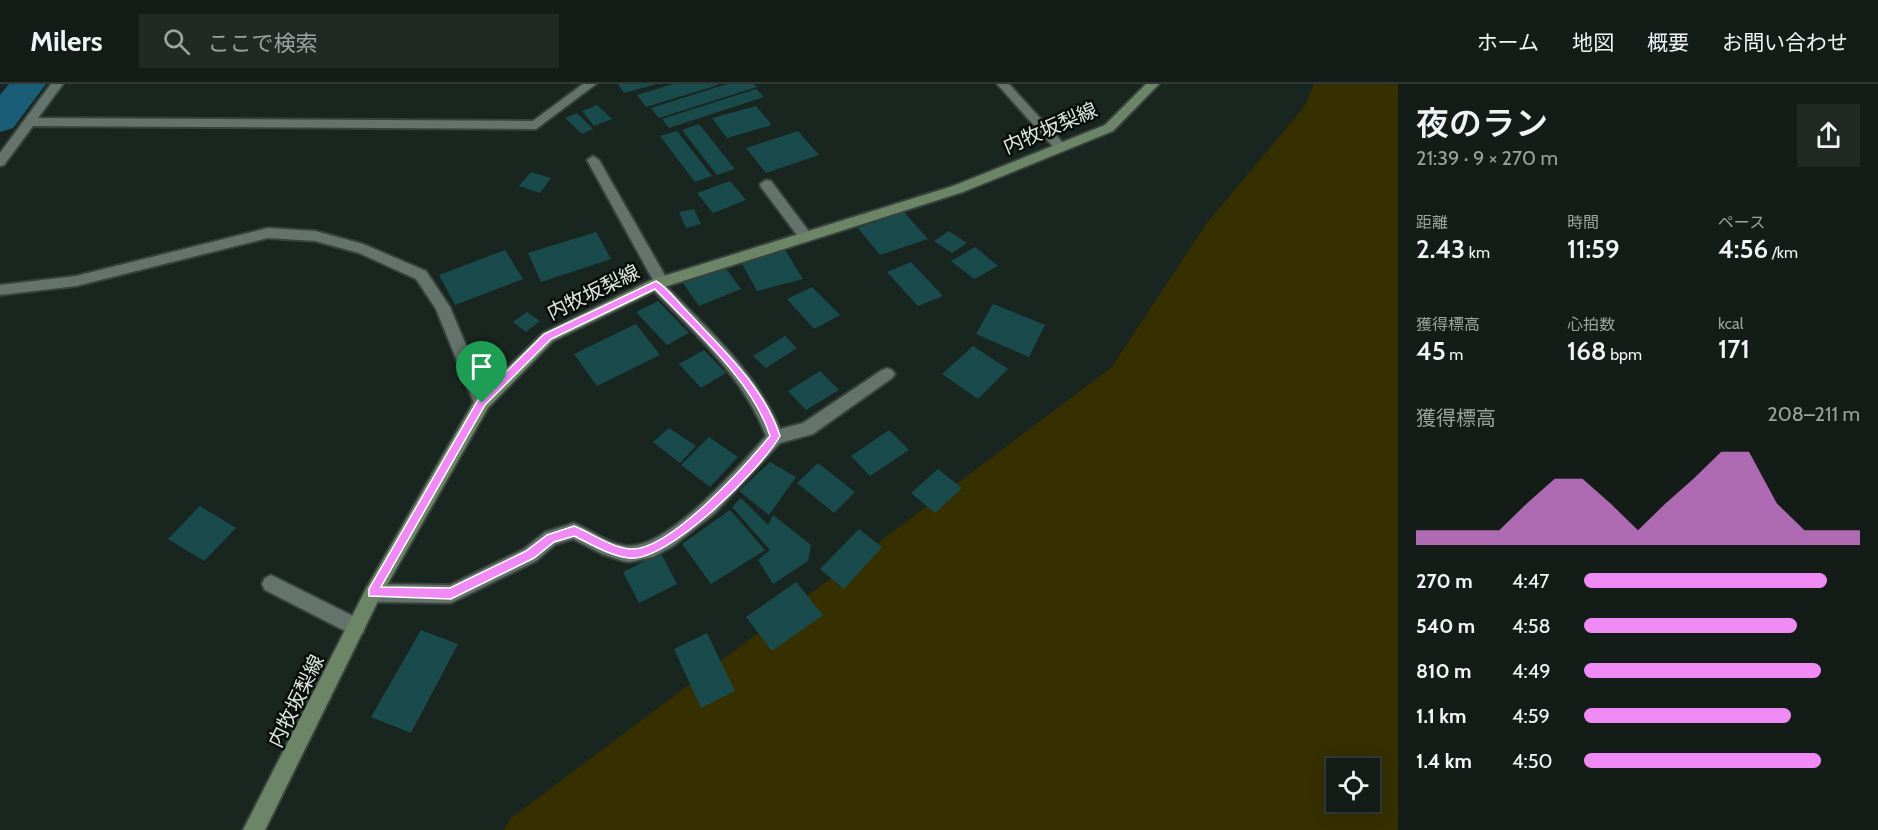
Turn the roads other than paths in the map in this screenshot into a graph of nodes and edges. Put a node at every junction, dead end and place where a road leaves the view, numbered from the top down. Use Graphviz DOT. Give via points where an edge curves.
graph roads {
  1 [pos="57,84"];
  2 [pos="590,84"];
  3 [pos="1003,84"];
  4 [pos="1153,84"];
  5 [pos="31,122"];
  6 [pos="1060,147"];
  7 [pos="593,160"];
  8 [pos="0,162"];
  9 [pos="766,184"];
  10 [pos="805,236"];
  11 [pos="659,284"];
  12 [pos="0,290"];
  13 [pos="887,374"];
  14 [pos="482,403"];
  15 [pos="775,436"];
  16 [pos="271,584"];
  17 [pos="373,592"];
  18 [pos="356,627"];
  19 [pos="254,830"];
  1 -- 5 [label="street"];
  2 -- 5 [label="street" via="536,124"];
  3 -- 6 [label="street"];
  4 -- 6 [label="main road, 内牧坂梨線" via="1109,128"];
  5 -- 8 [label="street"];
  6 -- 10 [label="main road, 内牧坂梨線" via="958,189"];
  7 -- 11 [label="street"];
  9 -- 10 [label="street"];
  10 -- 11 [label="main road, 内牧坂梨線"];
  11 -- 14 [label="main road, 内牧坂梨線" via="548,337"];
  11 -- 15 [label="street" via="753,392"];
  12 -- 14 [label="street" via="76,281 268,233 315,236 363,249 421,276 443,307"];
  13 -- 15 [label="street" via="807,429"];
  14 -- 17 [label="main road, 内牧坂梨線"];
  15 -- 17 [label="street" via="701,515 664,543 631,554 574,531 551,538 530,555 451,594"];
  16 -- 18 [label="street"];
  17 -- 18 [label="main road, 内牧坂梨線"];
  18 -- 19 [label="main road, 内牧坂梨線"];
}
